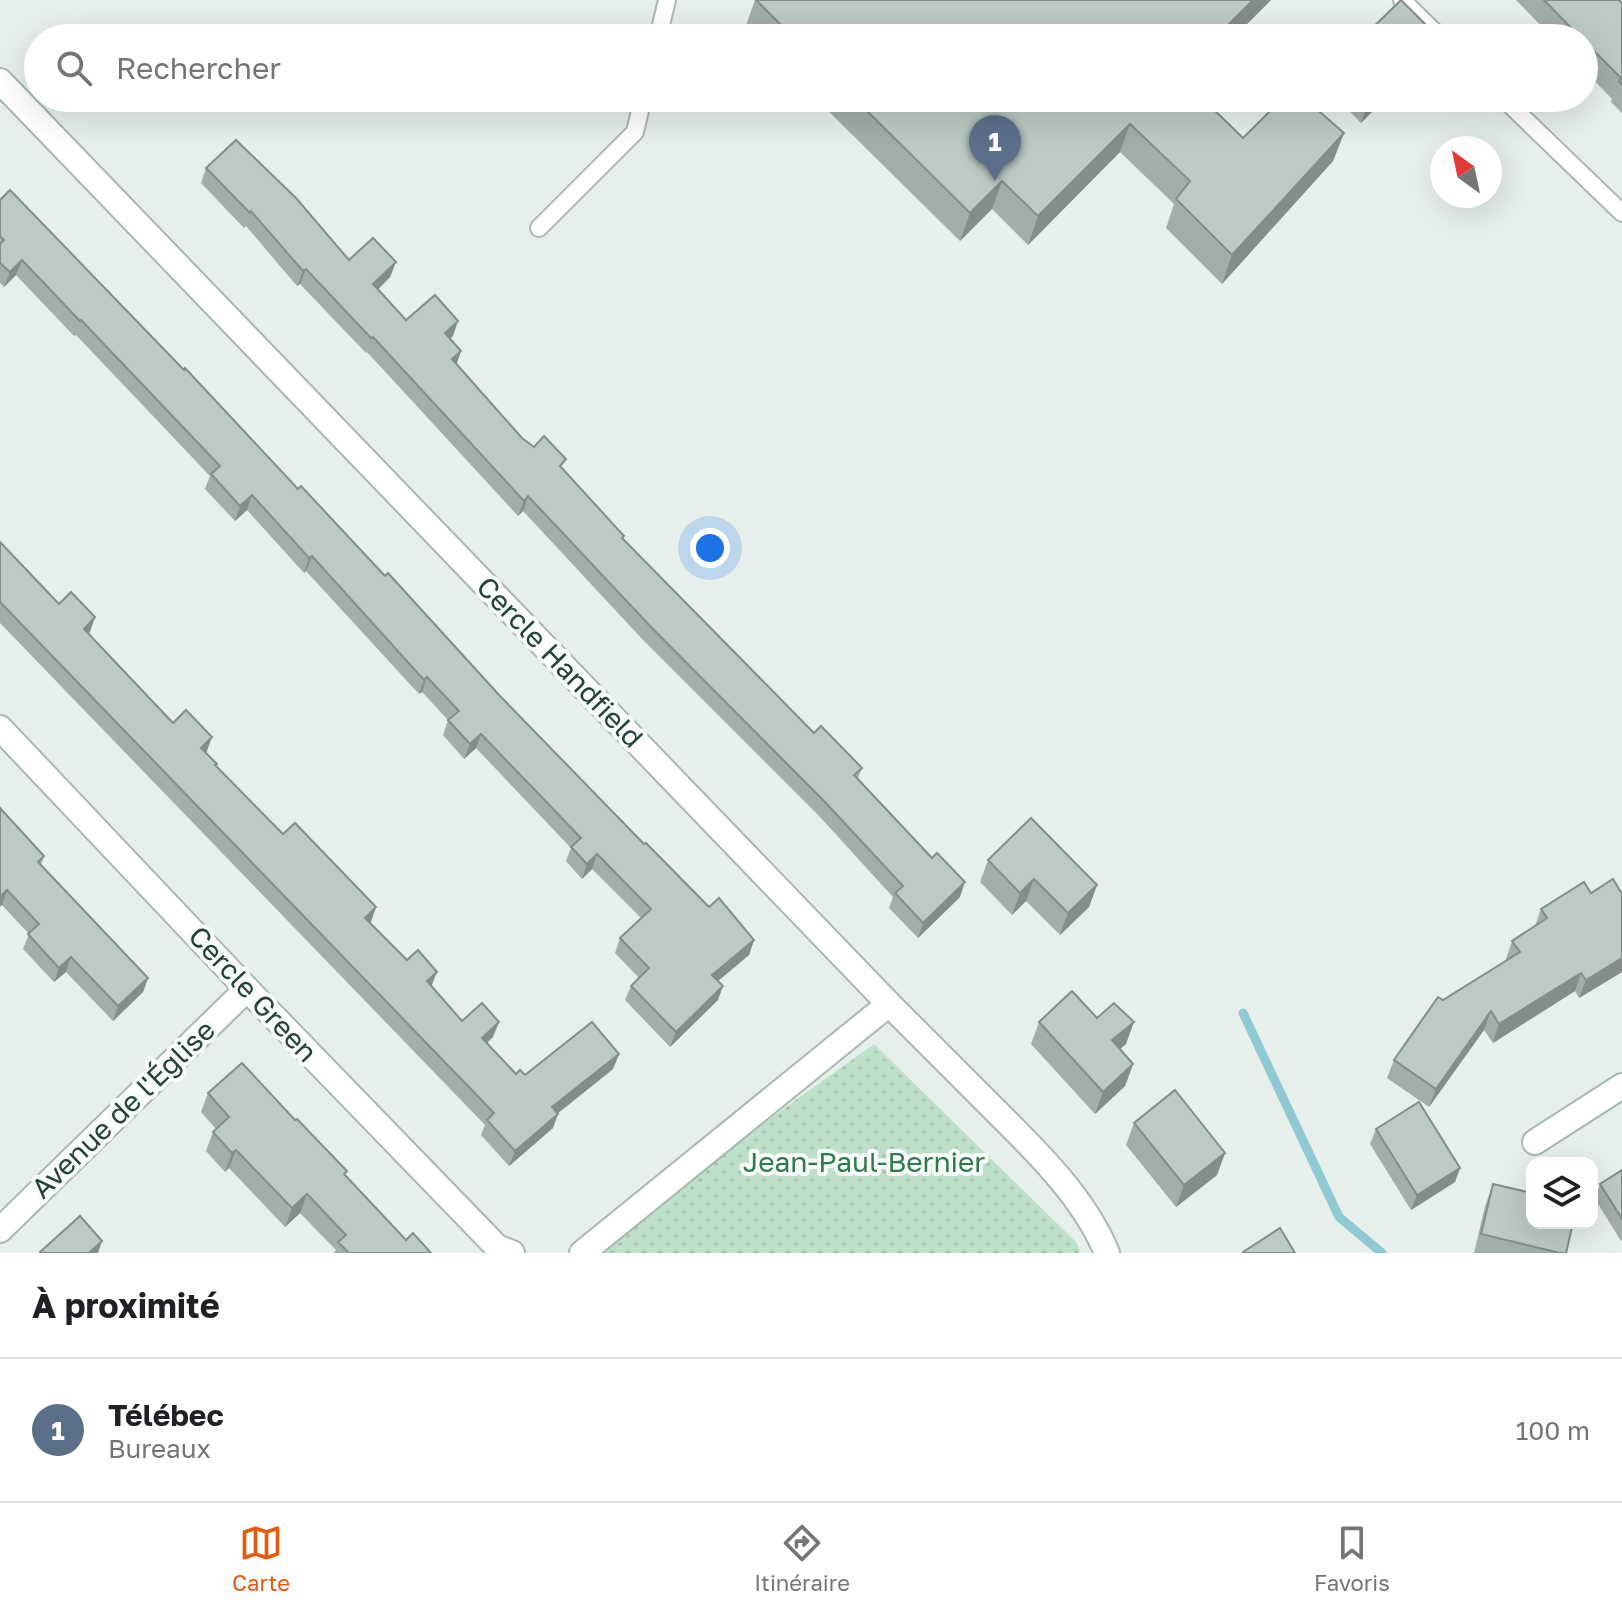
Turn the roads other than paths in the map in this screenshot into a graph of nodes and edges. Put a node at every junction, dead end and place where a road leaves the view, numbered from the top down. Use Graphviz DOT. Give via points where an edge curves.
graph roads {
  1 [pos="667,0"];
  2 [pos="1402,0"];
  3 [pos="661,24"];
  4 [pos="1427,24"];
  5 [pos="0,81"];
  6 [pos="24,106"];
  7 [pos="30,112"];
  8 [pos="640,112"];
  9 [pos="1517,112"];
  10 [pos="1622,213"];
  11 [pos="539,228"];
  12 [pos="0,728"];
  13 [pos="247,989"];
  14 [pos="889,1004"];
  15 [pos="1622,1086"];
  16 [pos="1535,1142"];
  17 [pos="0,1230"];
  18 [pos="512,1253"];
  19 [pos="582,1253"];
  20 [pos="1107,1253"];
  1 -- 3 [label="lane"];
  2 -- 4 [label="lane"];
  5 -- 6 [label="street, Cercle Handfield"];
  7 -- 14 [label="street, Cercle Handfield"];
  8 -- 11 [label="lane" via="635,132"];
  9 -- 10 [label="lane"];
  12 -- 13 [label="street, Cercle Green"];
  13 -- 17 [label="street, Avenue de l'Église"];
  13 -- 18 [label="street, Cercle Green" via="497,1247"];
  14 -- 19 [label="street"];
  14 -- 20 [label="street, Cercle Handfield" via="1031,1146 1066,1187"];
  15 -- 16 [label="street"];
}
